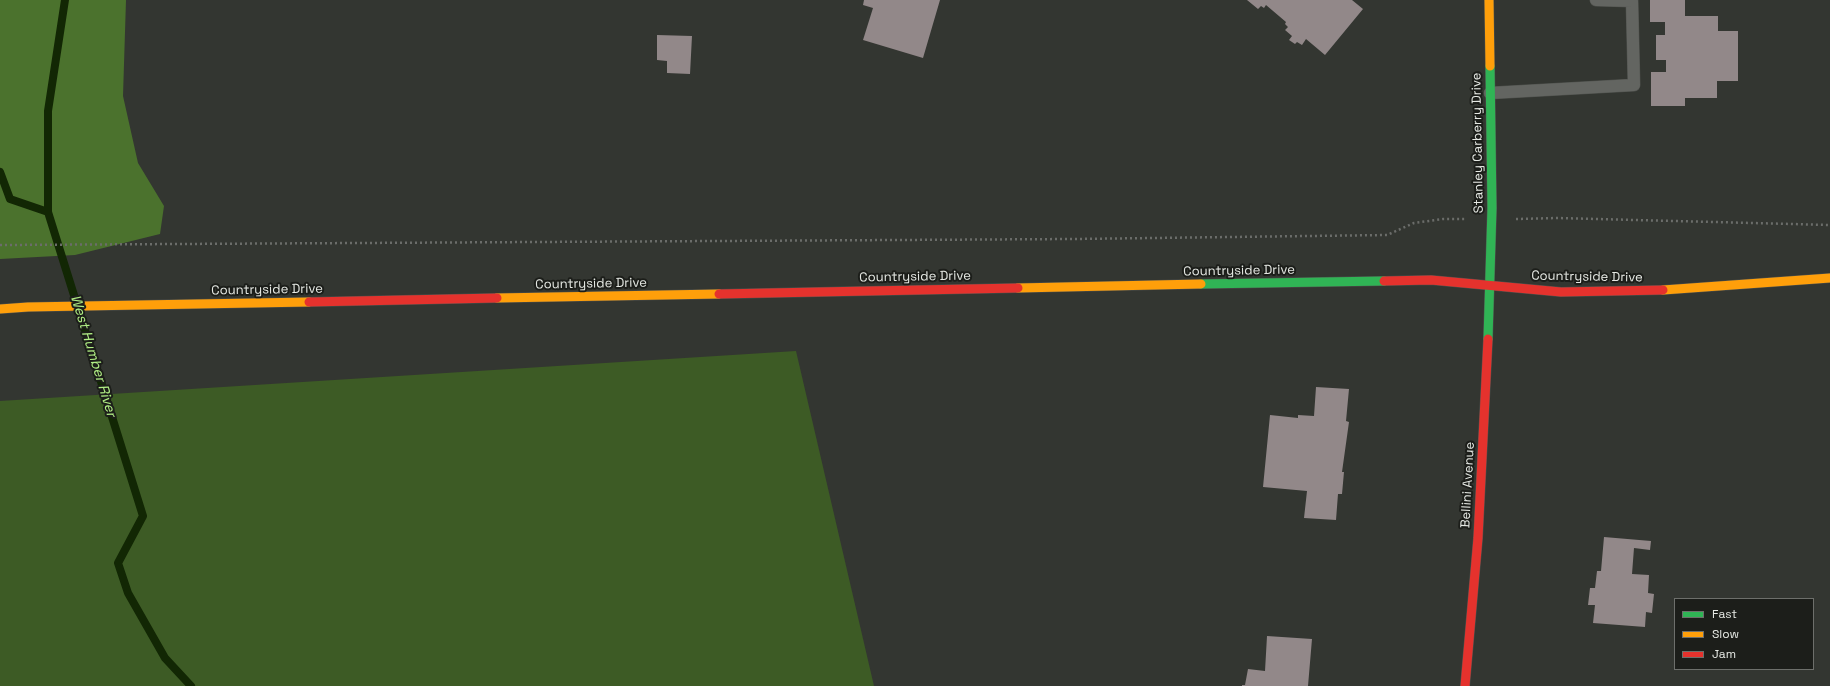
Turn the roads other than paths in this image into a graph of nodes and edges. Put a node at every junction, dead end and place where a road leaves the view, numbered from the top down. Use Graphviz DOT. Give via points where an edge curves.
graph roads {
  1 [pos="1489,0"];
  2 [pos="1596,0"];
  3 [pos="1490,93"];
  4 [pos="1830,278"];
  5 [pos="1490,286"];
  6 [pos="0,309"];
  7 [pos="1465,686"];
  1 -- 3 [label="main road, Stanley Carberry Drive"];
  2 -- 3 [label="lane" via="1632,1 1634,85"];
  3 -- 5 [label="main road, Stanley Carberry Drive"];
  4 -- 5 [label="main road, Countryside Drive" via="1678,290 1561,292"];
  5 -- 6 [label="main road, Countryside Drive" via="1423,280"];
  5 -- 7 [label="main road, Bellini Avenue" via="1478,538"];
}
